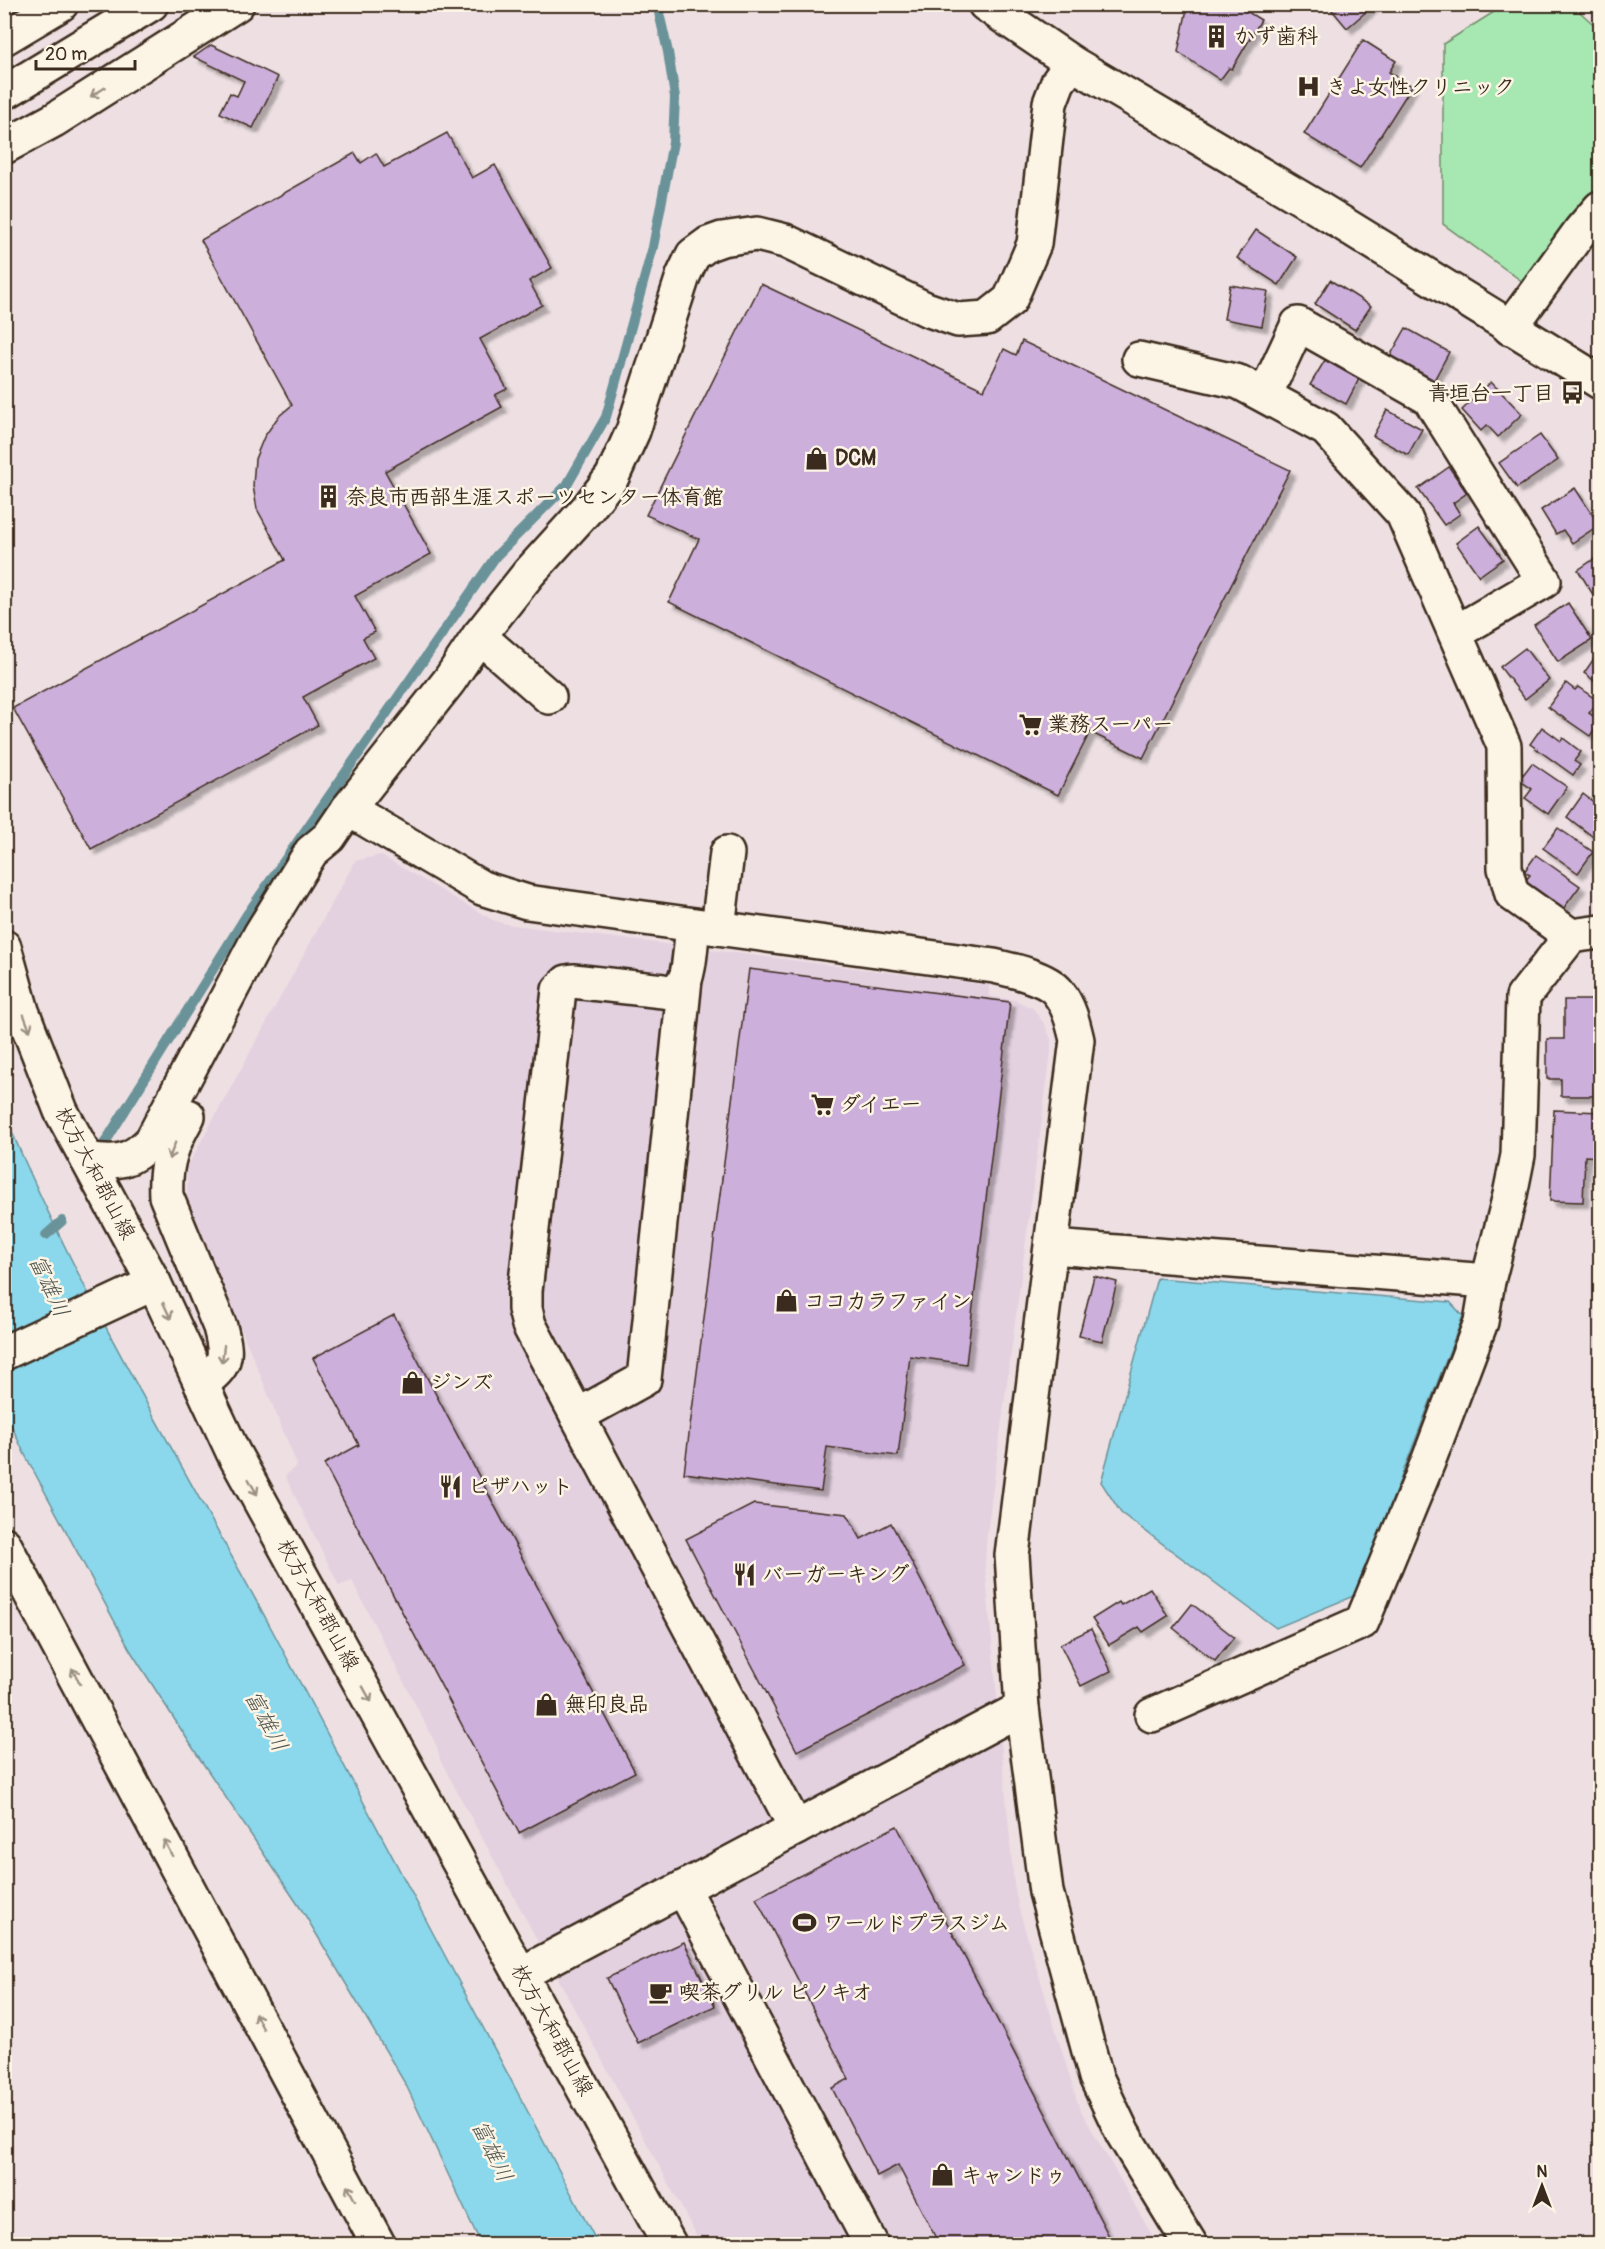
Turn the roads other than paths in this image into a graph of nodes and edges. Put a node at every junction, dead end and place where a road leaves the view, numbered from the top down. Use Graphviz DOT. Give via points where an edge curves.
graph roads {
  1 [pos="61,4"];
  2 [pos="152,4"];
  3 [pos="237,4"];
  4 [pos="985,4"];
  5 [pos="4,38"];
  6 [pos="1072,63"];
  7 [pos="4,93"];
  8 [pos="4,147"];
  9 [pos="1600,208"];
  10 [pos="1510,328"];
  11 [pos="1139,359"];
  12 [pos="1600,382"];
  13 [pos="1264,395"];
  14 [pos="1455,633"];
  15 [pos="479,636"];
  16 [pos="549,697"];
  17 [pos="348,809"];
  18 [pos="329,837"];
  19 [pos="727,853"];
  20 [pos="706,927"];
  21 [pos="1586,934"];
  22 [pos="4,947"];
  23 [pos="685,979"];
  24 [pos="87,1159"];
  25 [pos="1053,1247"];
  26 [pos="1488,1281"];
  27 [pos="141,1289"];
  28 [pos="4,1353"];
  29 [pos="201,1384"];
  30 [pos="577,1416"];
  31 [pos="4,1544"];
  32 [pos="1022,1708"];
  33 [pos="1152,1715"];
  34 [pos="796,1828"];
  35 [pos="683,1888"];
  36 [pos="521,1974"];
  37 [pos="378,2244"];
  38 [pos="669,2244"];
  39 [pos="871,2244"];
  40 [pos="1190,2244"];
  1 -- 5 [label="main road"];
  2 -- 7 [label="main road"];
  3 -- 8 [label="main road, one-way" via="54,120"];
  4 -- 6 [label="main road"];
  6 -- 10 [label="main road" via="1316,207"];
  6 -- 15 [label="main road" via="1058,82 1050,103 1034,244 1010,300 987,318 958,320 926,309 785,241 757,234 708,244 693,255 682,276 633,431 612,477"];
  9 -- 10 [label="main road"];
  10 -- 12 [label="main road"];
  11 -- 13 [label="main road" via="1239,382"];
  13 -- 14 [label="main road" via="1326,429 1403,514"];
  13 -- 14 [label="main road" via="1298,324 1429,398 1544,581"];
  14 -- 21 [label="main road" via="1504,746 1505,868 1512,894"];
  15 -- 16 [label="main road"];
  15 -- 17 [label="main road" via="449,681"];
  17 -- 18 [label="main road"];
  17 -- 20 [label="main road" via="482,888 527,902"];
  18 -- 24 [label="main road" via="311,852 260,935 152,1140 122,1161"];
  18 -- 29 [label="main road, one-way" via="327,859 278,942 169,1155 166,1196 226,1349 217,1372"];
  19 -- 20 [label="main road"];
  20 -- 23 [label="main road"];
  20 -- 25 [label="main road" via="994,966 1025,973 1057,990 1070,1013 1077,1040"];
  21 -- 26 [label="main road" via="1523,998 1518,1155"];
  22 -- 24 [label="main road, 枚方大和郡山線, one-way" via="22,1011 61,1111"];
  23 -- 30 [label="main road" via="644,1378"];
  23 -- 30 [label="main road" via="673,992 573,981 560,990 525,1309 529,1325"];
  24 -- 27 [label="main road, 枚方大和郡山線"];
  25 -- 26 [label="main road"];
  25 -- 32 [label="main road" via="1012,1554"];
  26 -- 33 [label="main road" via="1481,1322 1362,1622"];
  27 -- 28 [label="main road"];
  27 -- 29 [label="main road, 枚方大和郡山線, one-way"];
  29 -- 36 [label="main road, 枚方大和郡山線, one-way" via="233,1452"];
  30 -- 34 [label="main road"];
  37 -- 31 [label="main road, one-way"];
  32 -- 34 [label="main road"];
  32 -- 40 [label="main road" via="1046,1892 1096,2077 1123,2134"];
  34 -- 35 [label="main road"];
  35 -- 36 [label="main road"];
  35 -- 39 [label="main road"];
  36 -- 38 [label="main road, 枚方大和郡山線"];
}
